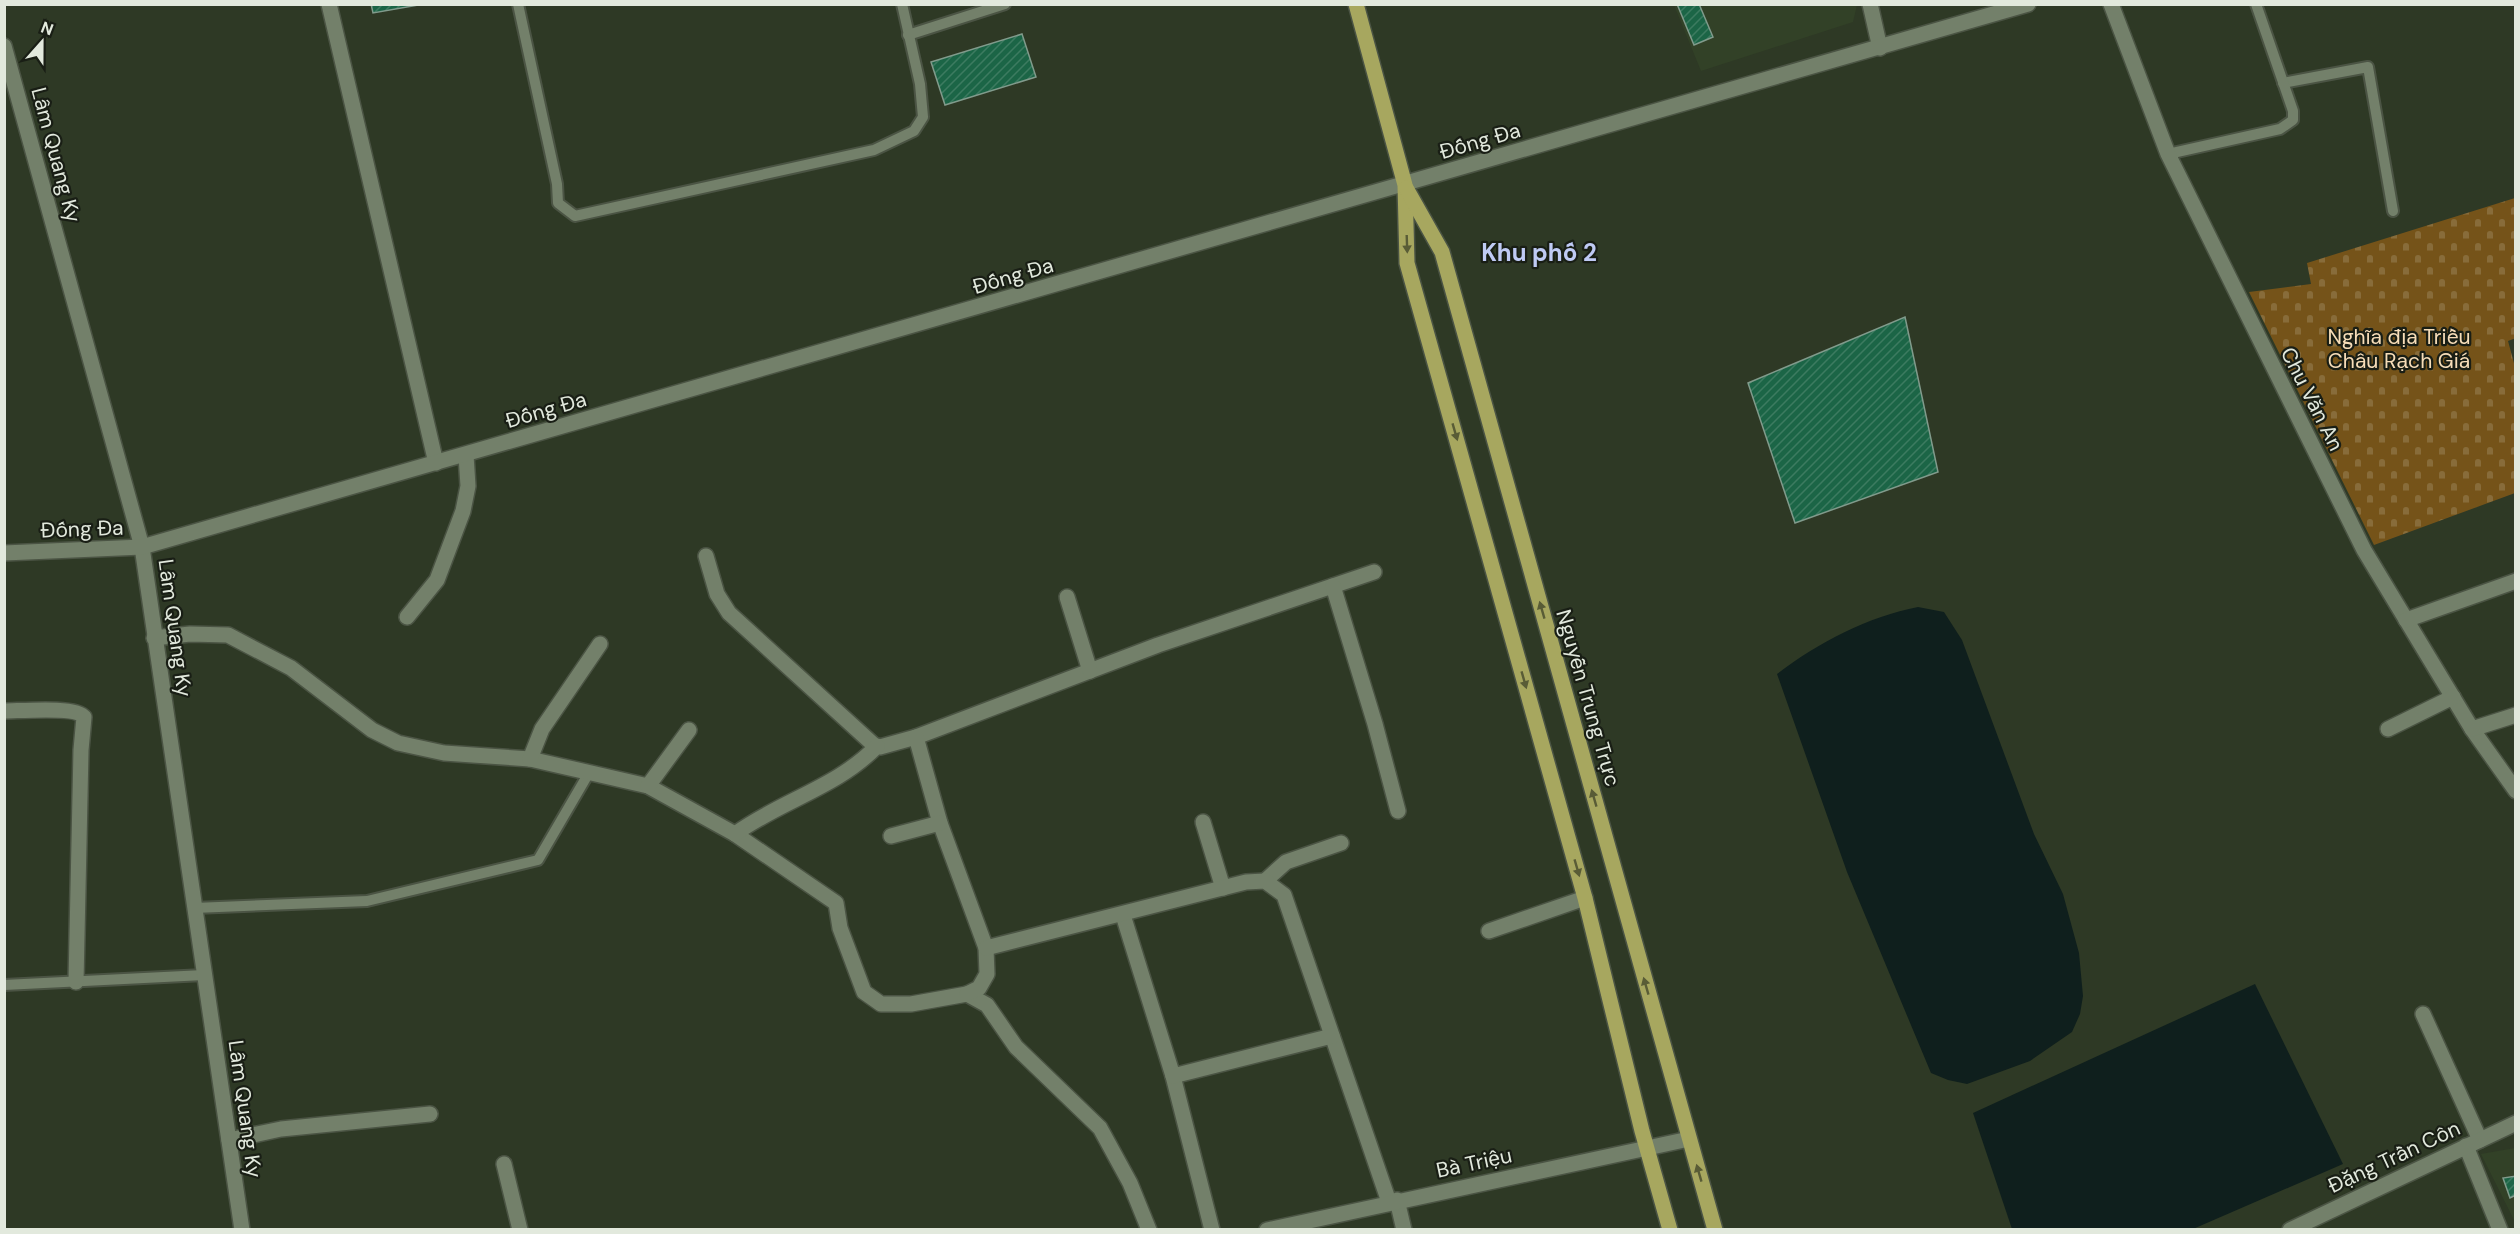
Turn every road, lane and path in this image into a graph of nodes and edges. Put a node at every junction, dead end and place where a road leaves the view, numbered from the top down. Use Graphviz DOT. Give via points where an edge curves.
graph roads {
  1 [pos="329,4"];
  2 [pos="518,4"];
  3 [pos="902,4"];
  4 [pos="1005,4"];
  5 [pos="1356,4"];
  6 [pos="1870,4"];
  7 [pos="2028,4"];
  8 [pos="2111,4"];
  9 [pos="2256,4"];
  10 [pos="908,35"];
  11 [pos="4,46"];
  12 [pos="1880,48"];
  13 [pos="2283,83"];
  14 [pos="2168,154"];
  15 [pos="1405,185"];
  16 [pos="2393,211"];
  17 [pos="466,455"];
  18 [pos="436,463"];
  19 [pos="142,547"];
  20 [pos="4,553"];
  21 [pos="706,556"];
  22 [pos="1374,572"];
  23 [pos="2516,581"];
  24 [pos="1333,586"];
  25 [pos="1067,597"];
  26 [pos="407,617"];
  27 [pos="2406,620"];
  28 [pos="154,638"];
  29 [pos="600,644"];
  30 [pos="1090,671"];
  31 [pos="2453,697"];
  32 [pos="4,711"];
  33 [pos="2516,715"];
  34 [pos="2388,729"];
  35 [pos="2472,729"];
  36 [pos="689,730"];
  37 [pos="916,737"];
  38 [pos="877,746"];
  39 [pos="531,759"];
  40 [pos="590,771"];
  41 [pos="648,786"];
  42 [pos="2516,791"];
  43 [pos="1398,811"];
  44 [pos="1203,822"];
  45 [pos="940,823"];
  46 [pos="735,834"];
  47 [pos="891,836"];
  48 [pos="1341,843"];
  49 [pos="1265,881"];
  50 [pos="1222,888"];
  51 [pos="1585,898"];
  52 [pos="194,908"];
  53 [pos="1123,915"];
  54 [pos="1489,932"];
  55 [pos="986,948"];
  56 [pos="204,975"];
  57 [pos="76,982"];
  58 [pos="4,984"];
  59 [pos="967,994"];
  60 [pos="2423,1014"];
  61 [pos="1332,1036"];
  62 [pos="1173,1076"];
  63 [pos="430,1114"];
  64 [pos="2516,1123"];
  65 [pos="1689,1139"];
  66 [pos="229,1140"];
  67 [pos="2473,1143"];
  68 [pos="1647,1149"];
  69 [pos="504,1164"];
  70 [pos="1393,1201"];
  71 [pos="242,1230"];
  72 [pos="520,1230"];
  73 [pos="1149,1230"];
  74 [pos="1212,1230"];
  75 [pos="1267,1230"];
  76 [pos="1404,1230"];
  77 [pos="1670,1230"];
  78 [pos="1715,1230"];
  79 [pos="2290,1230"];
  80 [pos="2500,1230"];
  1 -- 18 [label="street"];
  2 -- 10 [label="lane" via="558,203 574,216 874,150 914,131 923,117"];
  3 -- 10 [label="lane"];
  4 -- 10 [label="lane"];
  5 -- 15 [label="main road, Nguyễn Trung Trực"];
  6 -- 12 [label="street"];
  7 -- 12 [label="street, Đống Đa"];
  8 -- 14 [label="street, Chu Văn An"];
  9 -- 13 [label="lane"];
  11 -- 19 [label="street, Lâm Quang Ky"];
  12 -- 15 [label="street, Đống Đa"];
  13 -- 14 [label="lane" via="2293,120 2280,129"];
  13 -- 16 [label="lane" via="2368,67"];
  14 -- 27 [label="street, Chu Văn An" via="2364,550"];
  15 -- 17 [label="street, Đống Đa"];
  15 -- 51 [label="main road, Nguyễn Trung Trực, one-way" via="1407,263"];
  65 -- 15 [label="main road, Nguyễn Trung Trực, one-way" via="1442,252"];
  17 -- 18 [label="street, Đống Đa"];
  17 -- 26 [label="street" via="468,486 463,511 437,580"];
  18 -- 19 [label="street, Đống Đa"];
  19 -- 20 [label="street, Đống Đa"];
  19 -- 28 [label="street, Lâm Quang Ky"];
  21 -- 38 [label="street" via="717,594 729,613"];
  22 -- 24 [label="street"];
  23 -- 27 [label="street"];
  24 -- 30 [label="street"];
  24 -- 43 [label="street"];
  25 -- 30 [label="street"];
  27 -- 31 [label="street, Chu Văn An"];
  28 -- 39 [label="street" via="228,635 291,668 372,730 398,742 444,753"];
  28 -- 52 [label="street, Lâm Quang Ky"];
  29 -- 39 [label="street" via="542,729"];
  30 -- 37 [label="street"];
  31 -- 34 [label="street"];
  31 -- 35 [label="street, Chu Văn An"];
  32 -- 57 [label="street" via="77,711 84,717"];
  33 -- 35 [label="street"];
  35 -- 42 [label="street, Chu Văn An"];
  36 -- 41 [label="street"];
  37 -- 38 [label="street"];
  37 -- 45 [label="street"];
  38 -- 46 [label="street" via="862,762 759,816"];
  39 -- 40 [label="street"];
  40 -- 41 [label="street"];
  40 -- 52 [label="lane" via="538,860 367,901"];
  41 -- 46 [label="street"];
  44 -- 50 [label="street"];
  45 -- 47 [label="street"];
  45 -- 55 [label="street"];
  46 -- 59 [label="street" via="836,903 849,955 864,992 872,999 881,1004 911,1004"];
  48 -- 49 [label="street" via="1286,862"];
  49 -- 50 [label="street"];
  49 -- 61 [label="street" via="1284,895"];
  50 -- 53 [label="street"];
  51 -- 54 [label="street"];
  51 -- 68 [label="main road, Nguyễn Trung Trực"];
  52 -- 56 [label="street, Lâm Quang Ky"];
  53 -- 55 [label="street"];
  53 -- 62 [label="street"];
  55 -- 59 [label="street" via="987,974 979,988"];
  56 -- 57 [label="lane"];
  56 -- 66 [label="street, Lâm Quang Ky"];
  57 -- 58 [label="lane"];
  59 -- 73 [label="street" via="987,1005 1016,1047 1100,1128 1130,1183"];
  60 -- 67 [label="street"];
  61 -- 62 [label="street"];
  61 -- 70 [label="street"];
  62 -- 74 [label="street"];
  63 -- 66 [label="street" via="281,1129"];
  64 -- 67 [label="street, Đặng Trần Côn"];
  65 -- 68 [label="street, Bà Triệu"];
  78 -- 65 [label="main road, Nguyễn Trung Trực, one-way"];
  66 -- 71 [label="street, Lâm Quang Ky"];
  67 -- 79 [label="street, Đặng Trần Côn"];
  67 -- 80 [label="street"];
  68 -- 70 [label="street, Bà Triệu"];
  68 -- 77 [label="main road, Nguyễn Trung Trực"];
  69 -- 72 [label="street"];
  70 -- 75 [label="street, Bà Triệu"];
  70 -- 76 [label="street"];
}
